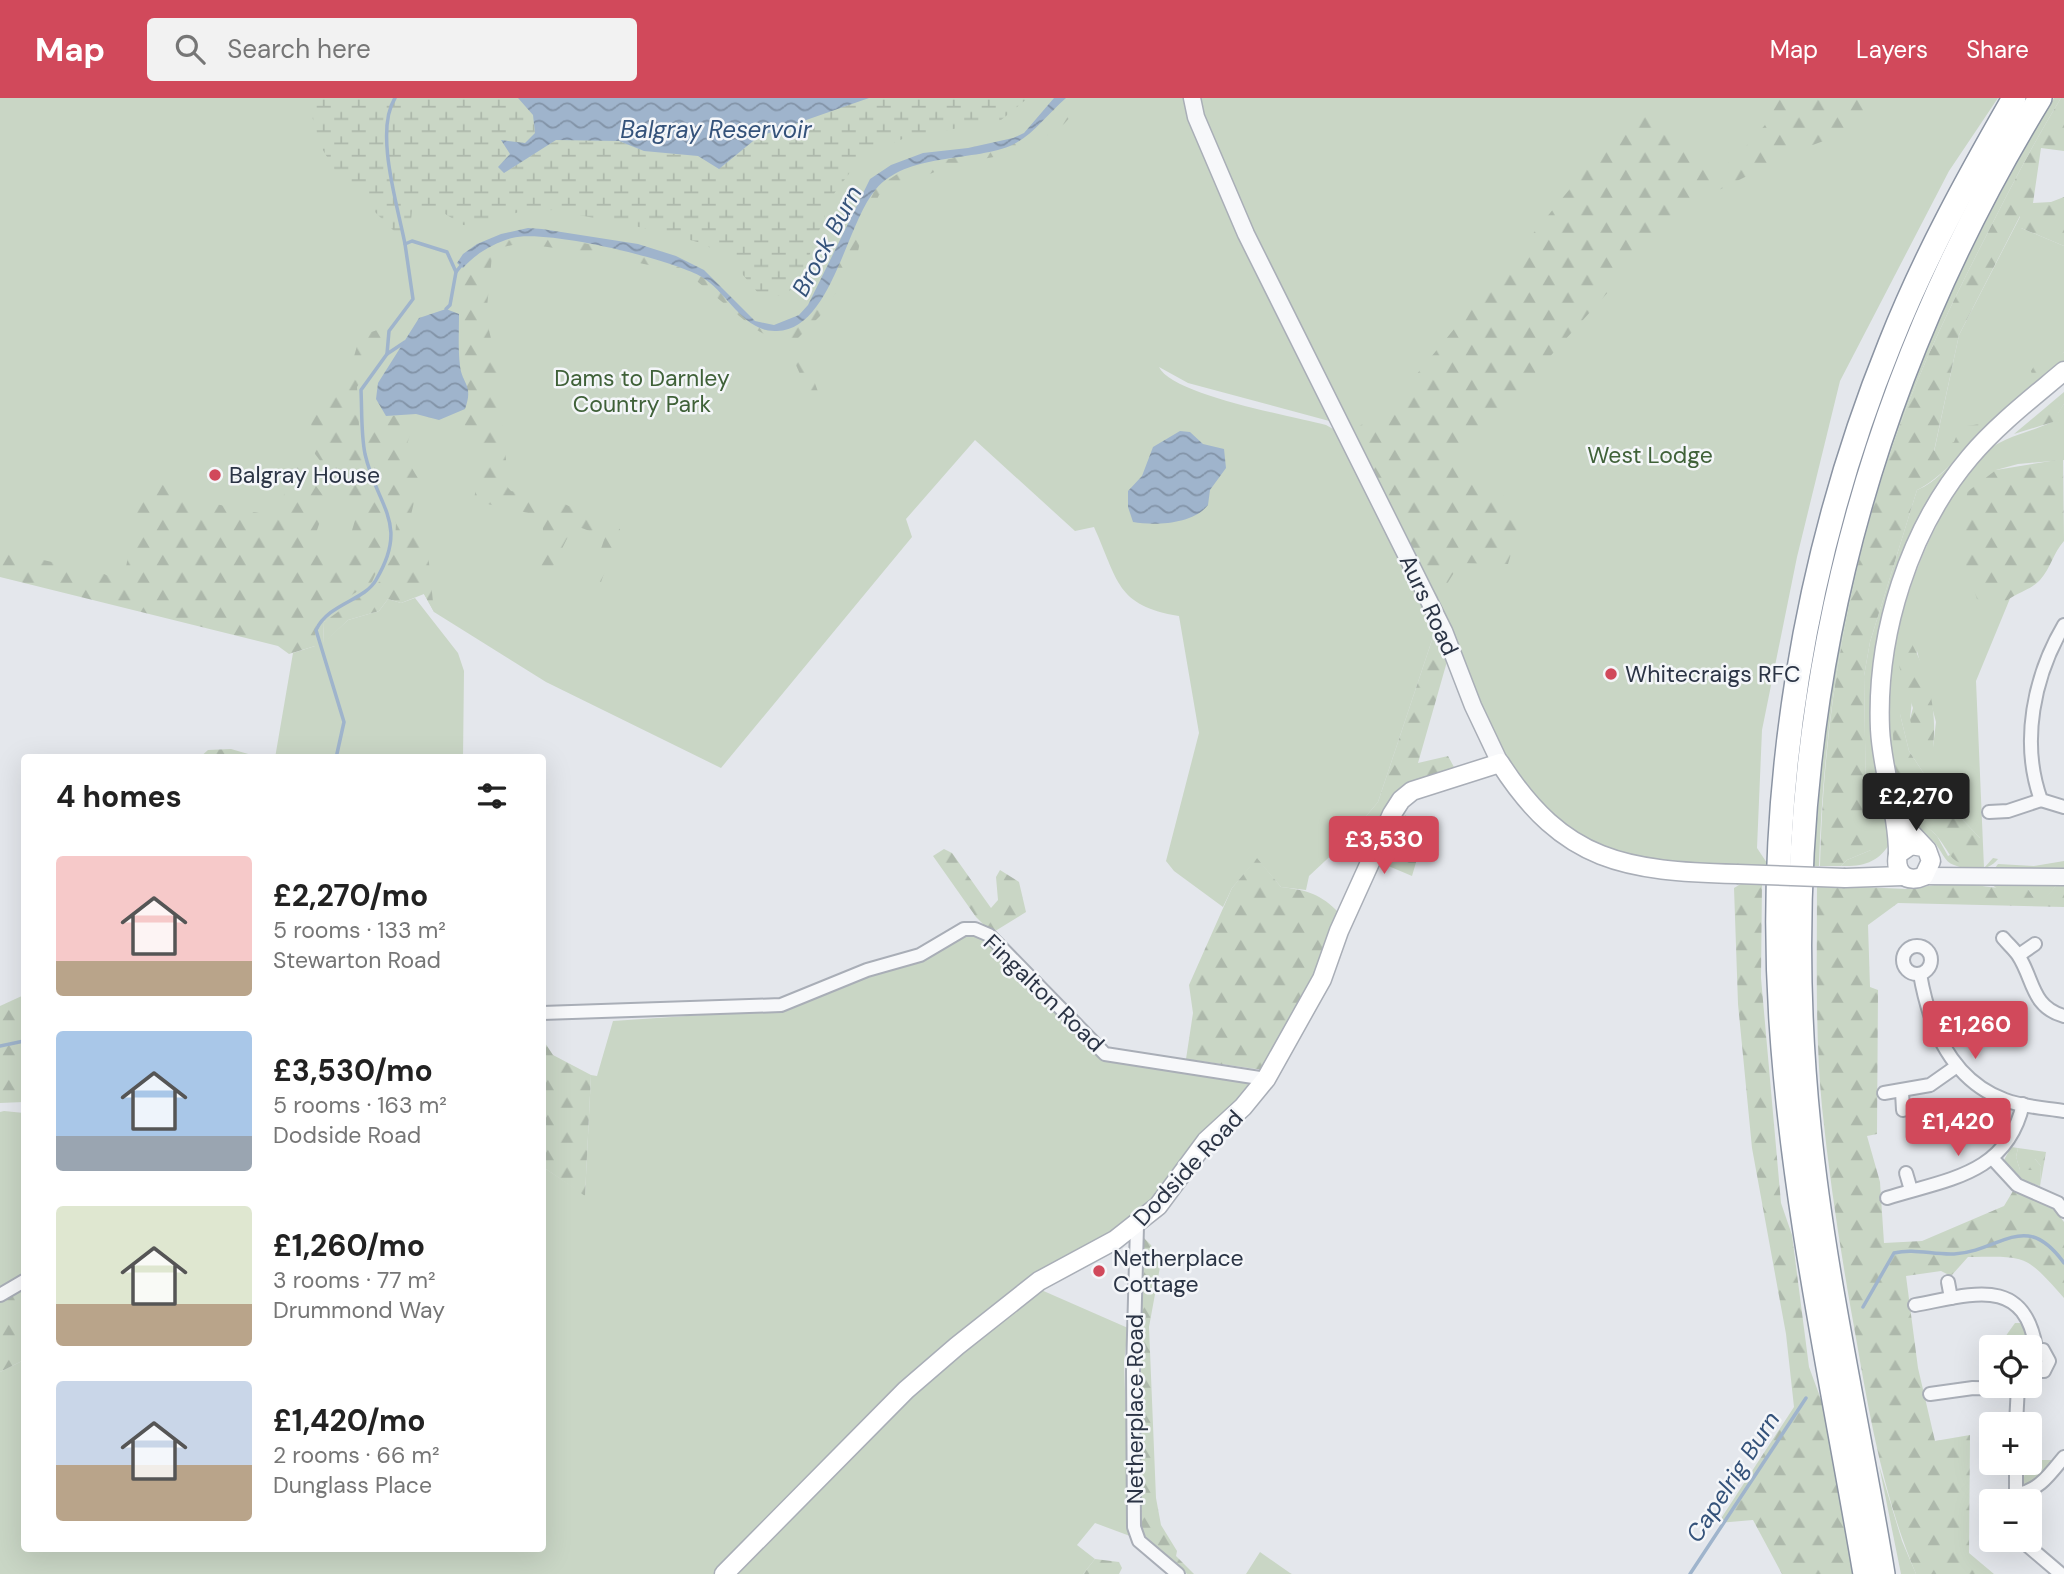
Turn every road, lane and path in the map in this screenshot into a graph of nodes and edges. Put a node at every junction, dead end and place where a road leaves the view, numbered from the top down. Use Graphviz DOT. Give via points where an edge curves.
graph roads {
  1 [pos="1192,98"];
  2 [pos="2014,98"];
  3 [pos="2040,98"];
  4 [pos="2064,371"];
  5 [pos="2064,625"];
  6 [pos="1500,763"];
  7 [pos="2041,800"];
  8 [pos="2064,807"];
  9 [pos="1989,812"];
  10 [pos="1894,814"];
  11 [pos="1926,851"];
  12 [pos="1899,863"];
  13 [pos="1924,876"];
  14 [pos="1963,877"];
  15 [pos="2064,877"];
  16 [pos="2003,938"];
  17 [pos="2035,944"];
  18 [pos="2019,955"];
  19 [pos="1920,974"];
  20 [pos="546,1013"];
  21 [pos="2064,1016"];
  22 [pos="1957,1066"];
  23 [pos="1266,1079"];
  24 [pos="1902,1092"];
  25 [pos="1884,1093"];
  26 [pos="2023,1104"];
  27 [pos="1903,1110"];
  28 [pos="2064,1111"];
  29 [pos="1993,1159"];
  30 [pos="1906,1173"];
  31 [pos="1911,1190"];
  32 [pos="1887,1198"];
  33 [pos="2062,1204"];
  34 [pos="1137,1226"];
  35 [pos="1948,1282"];
  36 [pos="21,1283"];
  37 [pos="0,1295"];
  38 [pos="1951,1298"];
  39 [pos="1915,1305"];
  40 [pos="2032,1335"];
  41 [pos="2042,1352"];
  42 [pos="2042,1371"];
  43 [pos="1979,1389"];
  44 [pos="1930,1394"];
  45 [pos="2064,1457"];
  46 [pos="2034,1489"];
  47 [pos="2035,1552"];
  48 [pos="724,1574"];
  49 [pos="1178,1574"];
  50 [pos="1865,1574"];
  51 [pos="1883,1574"];
  52 [pos="2060,1574"];
  1 -- 6 [label="street, Aurs Road" via="1246,234 1444,631"];
  2 -- 50 [label="highway" via="1936,240 1867,406 1817,578 1787,768 1779,889 1787,1092 1809,1250"];
  3 -- 51 [label="highway" via="1999,164 1954,253 1878,440 1830,626 1809,780 1800,952 1809,1130"];
  4 -- 10 [label="main road" via="1969,458 1934,510 1912,556 1888,635 1880,697 1883,760"];
  5 -- 7 [label="street" via="2036,685 2033,752"];
  6 -- 12 [label="main road, Aurs Road, bridge" via="1519,792 1563,835 1595,854 1646,869 1845,878"];
  6 -- 23 [label="main road, Dodside Road" via="1422,786 1401,800 1363,877 1322,979"];
  7 -- 8 [label="street"];
  7 -- 9 [label="street"];
  10 -- 11 [label="main road"];
  10 -- 12 [label="main road"];
  11 -- 12 [label="main road" via="1911,845"];
  11 -- 13 [label="main road" via="1931,867"];
  11 -- 14 [label="street"];
  12 -- 13 [label="main road" via="1913,880"];
  13 -- 14 [label="street"];
  14 -- 15 [label="street"];
  16 -- 18 [label="street"];
  17 -- 18 [label="street"];
  18 -- 21 [label="street" via="2034,994 2049,1010"];
  19 -- 22 [label="street" via="1931,1023"];
  20 -- 23 [label="street, Fingalton Road" via="781,1005 867,970 920,955 964,929 975,929 989,935 1105,1054"];
  22 -- 24 [label="street" via="1930,1085"];
  22 -- 26 [label="street" via="1987,1092"];
  23 -- 34 [label="main road, Dodside Road" via="1206,1141 1171,1191"];
  24 -- 25 [label="street"];
  24 -- 27 [label="street"];
  26 -- 28 [label="street"];
  26 -- 29 [label="street" via="2018,1125"];
  29 -- 31 [label="street"];
  29 -- 33 [label="street" via="2017,1185"];
  30 -- 31 [label="street"];
  31 -- 32 [label="street"];
  34 -- 48 [label="main road, Dodside Road" via="1039,1281 957,1346 906,1390"];
  34 -- 49 [label="street, Netherplace Road" via="1135,1527 1139,1541"];
  35 -- 38 [label="street"];
  36 -- 37 [label="street"];
  38 -- 39 [label="street"];
  38 -- 40 [label="street" via="1985,1293 2012,1301 2032,1325"];
  41 -- 42 [label="street" via="2049,1365"];
  43 -- 44 [label="street"];
  45 -- 46 [label="street"];
  47 -- 52 [label="street"];
}
